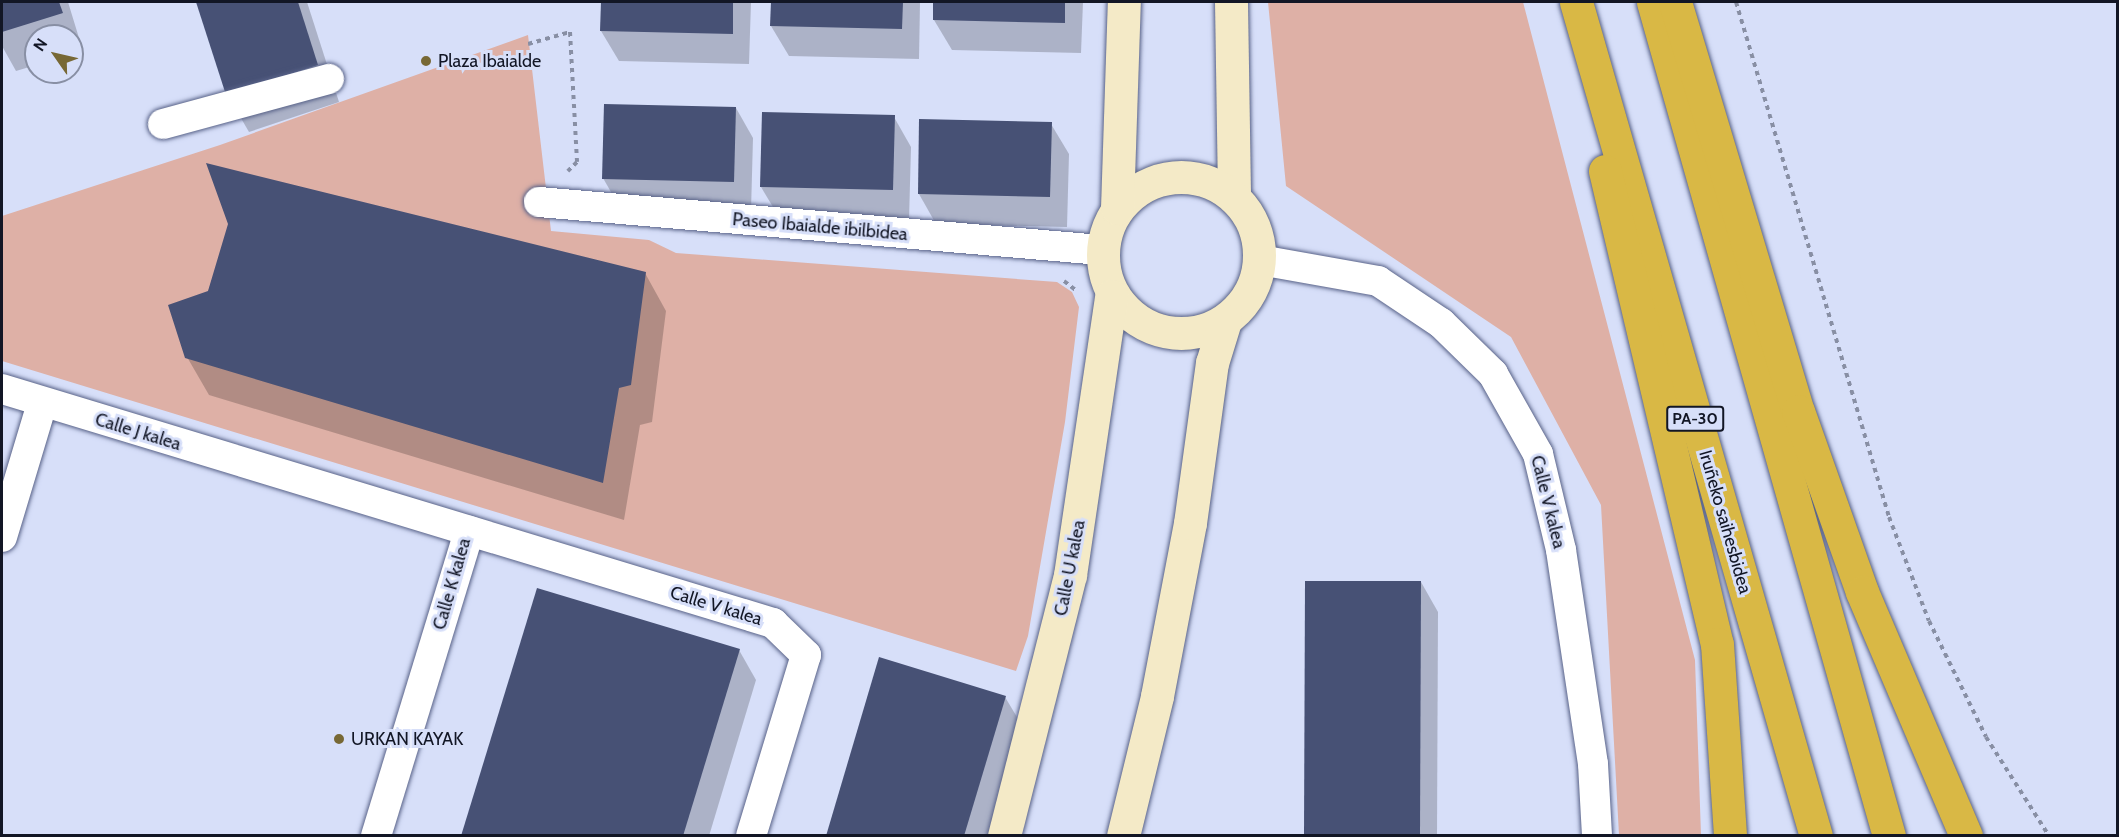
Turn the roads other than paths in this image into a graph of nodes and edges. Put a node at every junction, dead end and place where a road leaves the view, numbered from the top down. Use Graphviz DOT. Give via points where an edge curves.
graph roads {
  1 [pos="1124,2"];
  2 [pos="1231,2"];
  3 [pos="1653,2"];
  4 [pos="1675,2"];
  5 [pos="1578,10"];
  6 [pos="329,79"];
  7 [pos="163,124"];
  8 [pos="1234,197"];
  9 [pos="539,202"];
  10 [pos="1117,208"];
  11 [pos="1101,250"];
  12 [pos="1260,260"];
  13 [pos="1112,296"];
  14 [pos="1225,321"];
  15 [pos="2,390"];
  16 [pos="42,404"];
  17 [pos="234,461"];
  18 [pos="469,531"];
  19 [pos="2,537"];
  20 [pos="376,836"];
  21 [pos="751,836"];
  22 [pos="1004,836"];
  23 [pos="1123,836"];
  24 [pos="1597,836"];
  25 [pos="1730,836"];
  26 [pos="1816,836"];
  27 [pos="1889,836"];
  28 [pos="1966,836"];
  1 -- 10 [label="street"];
  2 -- 8 [label="street"];
  3 -- 27 [label="highway"];
  4 -- 28 [label="highway" via="1700,70 1798,411 1862,592"];
  5 -- 25 [label="highway" via="1614,225 1678,463 1717,644"];
  5 -- 26 [label="highway, Iruñeko saihesbidea / PA-30"];
  6 -- 7 [label="street"];
  8 -- 10 [label="street" via="1212,182 1179,176 1145,184"];
  8 -- 12 [label="street" via="1251,220"];
  9 -- 11 [label="street, Paseo Ibaialde ibilbidea"];
  10 -- 11 [label="street"];
  11 -- 13 [label="street"];
  12 -- 14 [label="street" via="1248,297"];
  12 -- 24 [label="street, Calle V kalea" via="1378,281 1441,323 1493,374 1538,454 1561,550 1593,764"];
  13 -- 14 [label="street" via="1145,327 1189,335"];
  13 -- 22 [label="street, Calle U kalea" via="1070,575"];
  14 -- 23 [label="street" via="1212,363 1190,523 1157,696"];
  15 -- 16 [label="street, Calle J kalea"];
  16 -- 17 [label="street, Calle J kalea"];
  16 -- 19 [label="street"];
  17 -- 18 [label="street, Calle K kalea"];
  18 -- 20 [label="street, Calle K kalea"];
  18 -- 21 [label="street, Calle V kalea" via="773,623 806,654"];
}
